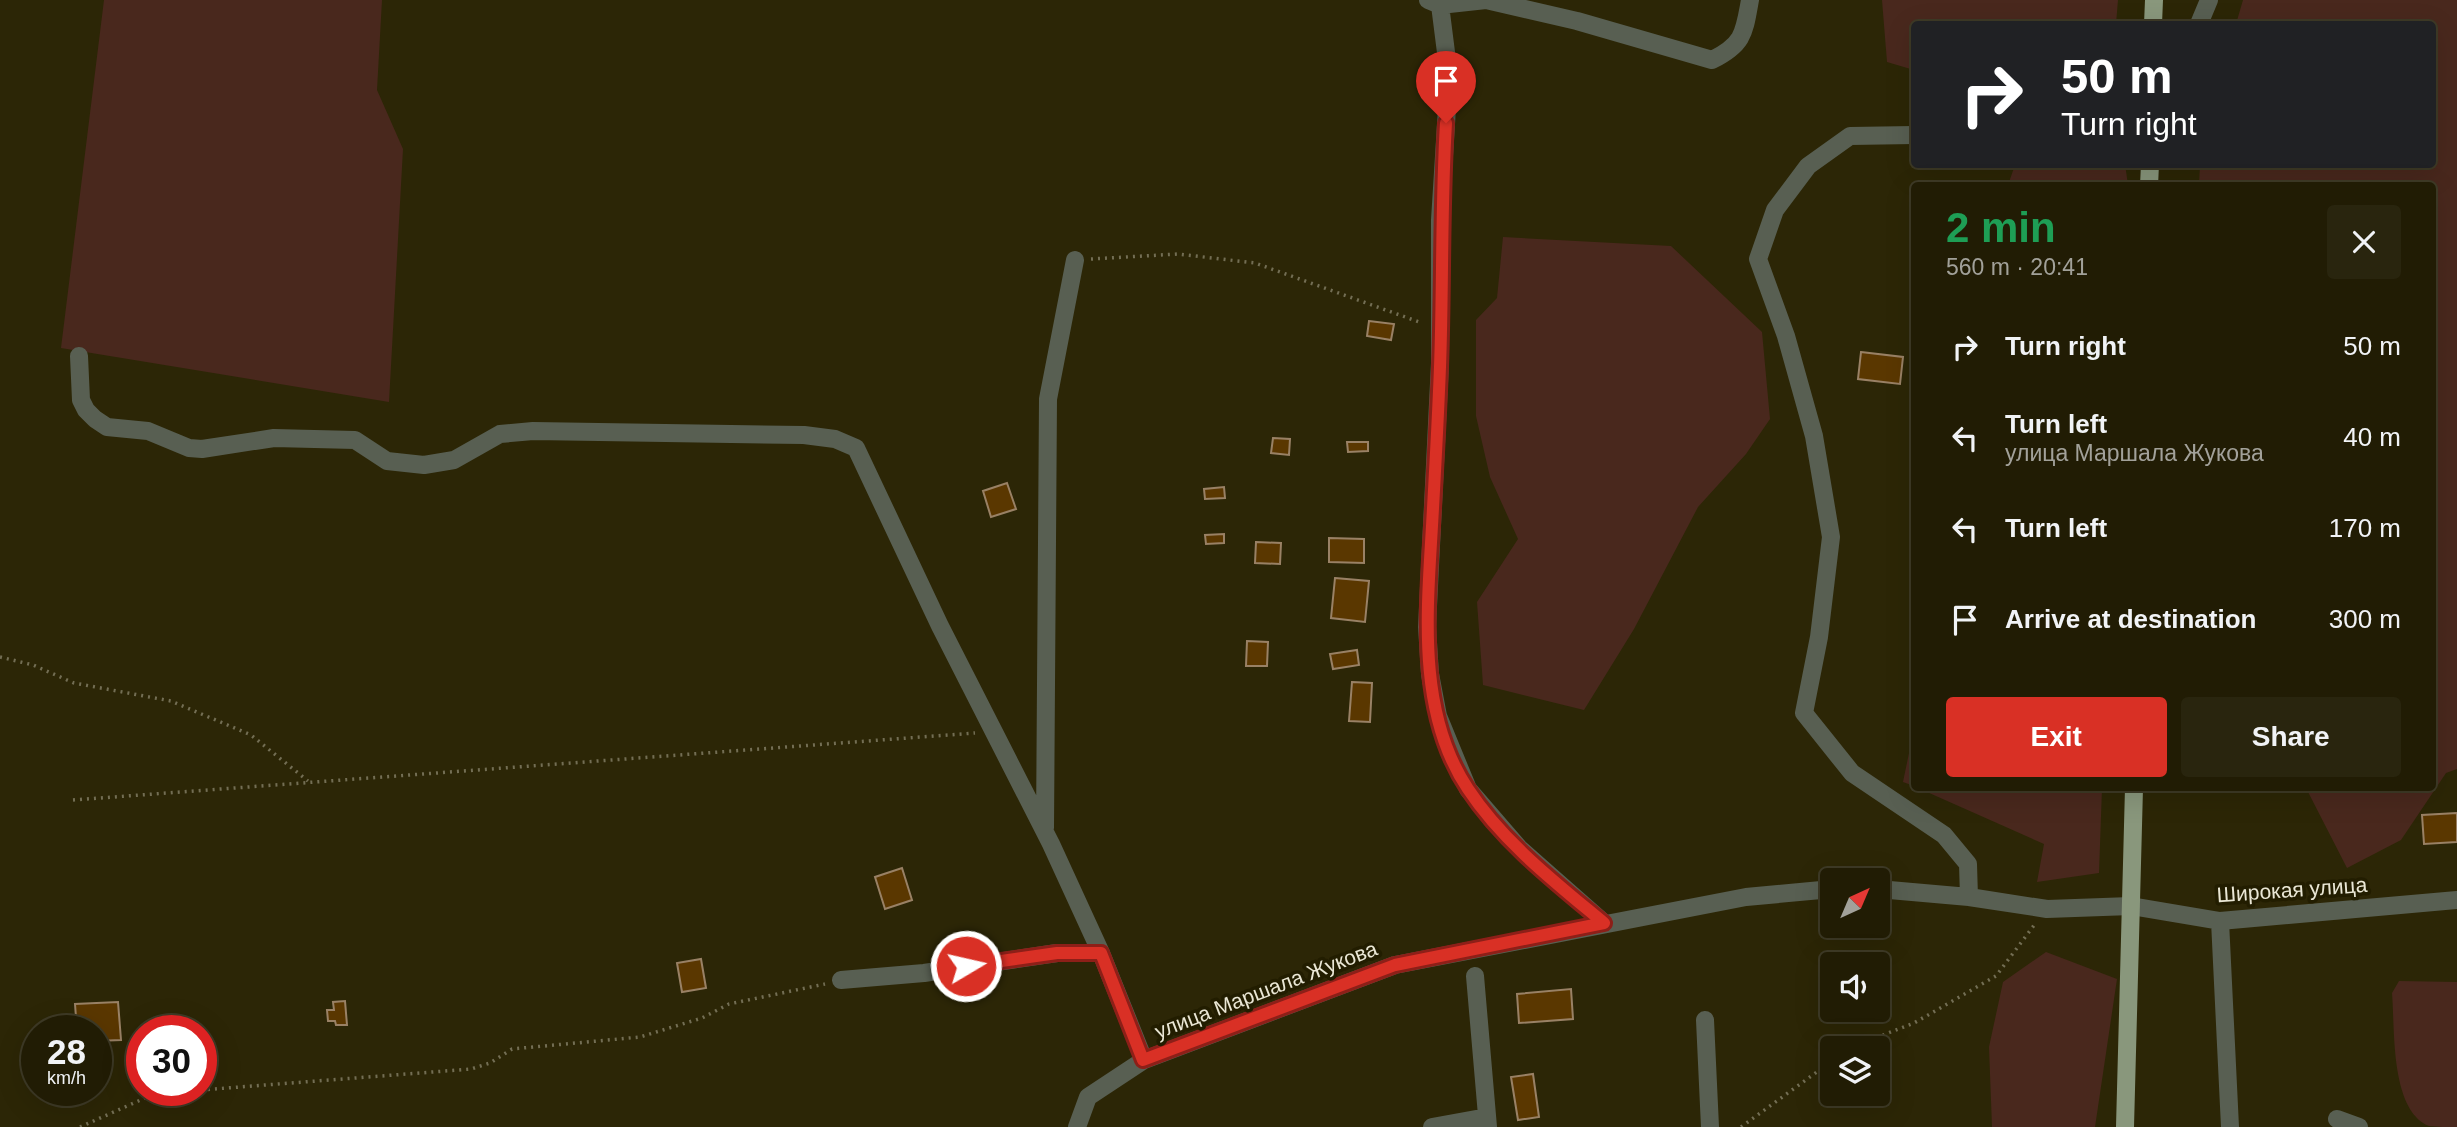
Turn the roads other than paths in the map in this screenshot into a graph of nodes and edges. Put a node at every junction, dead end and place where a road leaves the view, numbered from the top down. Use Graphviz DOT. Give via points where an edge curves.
graph roads {
  1 [pos="1750,0"];
  2 [pos="2154,0"];
  3 [pos="2209,0"];
  4 [pos="1434,3"];
  5 [pos="2153,21"];
  6 [pos="2200,21"];
  7 [pos="1911,135"];
  8 [pos="1075,260"];
  9 [pos="79,356"];
  10 [pos="2134,791"];
  11 [pos="1045,833"];
  12 [pos="1820,890"];
  13 [pos="1890,890"];
  14 [pos="1969,897"];
  15 [pos="2457,900"];
  16 [pos="2131,906"];
  17 [pos="2220,921"];
  18 [pos="1604,923"];
  19 [pos="1101,953"];
  20 [pos="1475,976"];
  21 [pos="841,980"];
  22 [pos="1705,1020"];
  23 [pos="1143,1060"];
  24 [pos="2337,1119"];
  25 [pos="1487,1122"];
  26 [pos="1077,1127"];
  27 [pos="1433,1127"];
  28 [pos="1710,1127"];
  29 [pos="2125,1127"];
  30 [pos="2230,1127"];
  31 [pos="2359,1127"];
  1 -- 4 [label="street" via="1746,24 1734,49 1712,60 1486,0"];
  2 -- 5 [label="main road"];
  3 -- 6 [label="street"];
  4 -- 18 [label="street" via="1449,76 1427,627 1430,674 1438,716 1468,789 1519,848"];
  7 -- 14 [label="street" via="1850,136 1808,166 1775,209 1758,259 1786,335 1814,436 1831,537 1804,713 1852,773 1944,835 1968,864"];
  8 -- 11 [label="street" via="1048,399"];
  9 -- 11 [label="street" via="81,400 95,419 107,427 148,431 189,448 274,438 355,440 387,461 411,466 454,460 500,434 533,431 804,435 835,439 856,448"];
  10 -- 16 [label="main road"];
  11 -- 19 [label="street"];
  12 -- 18 [label="street, улица Маршала Жукова" via="1746,897"];
  13 -- 14 [label="street"];
  14 -- 16 [label="street" via="2047,909"];
  15 -- 17 [label="street, Широкая улица"];
  16 -- 17 [label="street, Широкая улица"];
  16 -- 29 [label="main road"];
  17 -- 30 [label="street"];
  18 -- 23 [label="street, улица Маршала Жукова" via="1395,965"];
  19 -- 21 [label="street" via="1057,953"];
  19 -- 23 [label="street"];
  20 -- 25 [label="street"];
  22 -- 28 [label="street"];
  23 -- 26 [label="street, улица Маршала Жукова" via="1088,1097"];
  24 -- 31 [label="street"];
  25 -- 27 [label="street"];
}
